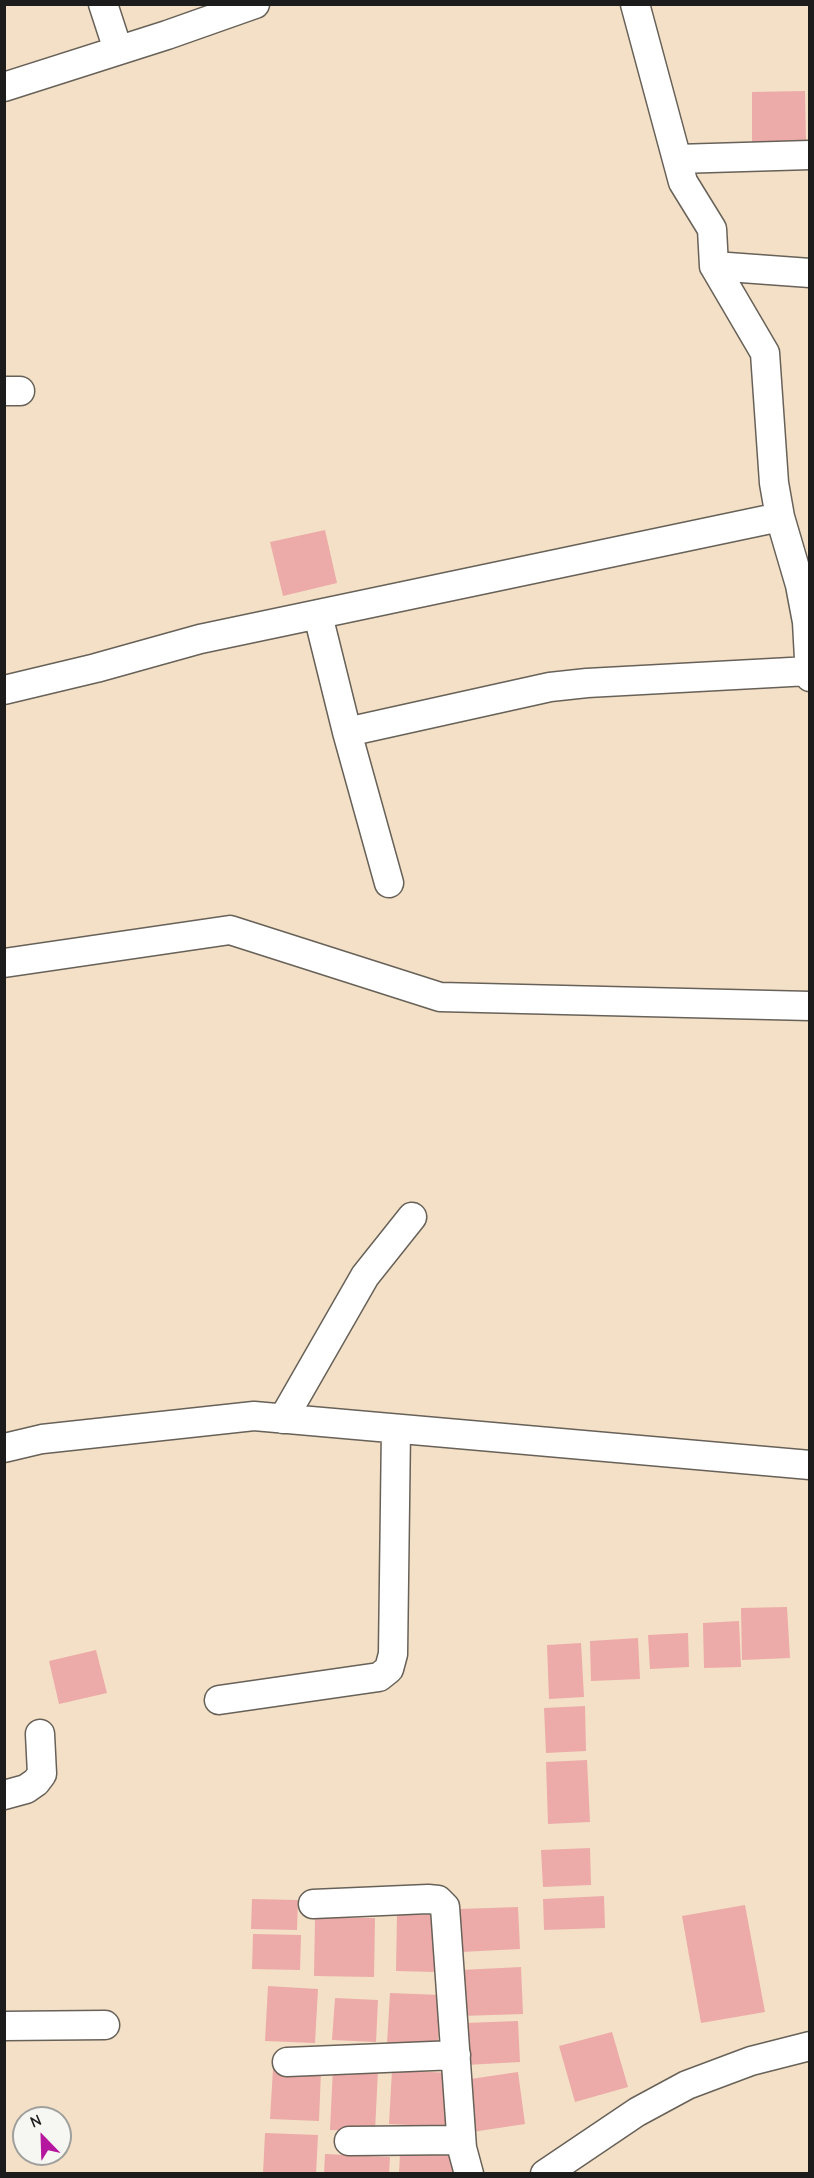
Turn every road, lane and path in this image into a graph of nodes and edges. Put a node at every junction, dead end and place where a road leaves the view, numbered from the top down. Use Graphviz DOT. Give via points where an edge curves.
graph roads {
  1 [pos="103,4"];
  2 [pos="255,4"];
  3 [pos="635,4"];
  4 [pos="118,50"];
  5 [pos="4,87"];
  6 [pos="810,155"];
  7 [pos="677,159"];
  8 [pos="714,266"];
  9 [pos="810,273"];
  10 [pos="780,517"];
  11 [pos="318,615"];
  12 [pos="809,637"];
  13 [pos="809,671"];
  14 [pos="810,677"];
  15 [pos="4,690"];
  16 [pos="347,732"];
  17 [pos="389,883"];
  18 [pos="4,963"];
  19 [pos="810,1006"];
  20 [pos="412,1217"];
  21 [pos="283,1419"];
  22 [pos="396,1429"];
  23 [pos="4,1448"];
  24 [pos="810,1465"];
  25 [pos="219,1700"];
  26 [pos="40,1734"];
  27 [pos="4,1795"];
  28 [pos="313,1904"];
  29 [pos="105,2025"];
  30 [pos="4,2026"];
  31 [pos="810,2046"];
  32 [pos="456,2055"];
  33 [pos="287,2062"];
  34 [pos="461,2139"];
  35 [pos="349,2141"];
  36 [pos="469,2174"];
  37 [pos="545,2174"];
  1 -- 4 [label="street"];
  2 -- 4 [label="street"];
  3 -- 7 [label="street"];
  4 -- 5 [label="street"];
  6 -- 7 [label="street"];
  7 -- 8 [label="street" via="683,182 712,229"];
  8 -- 9 [label="street"];
  8 -- 10 [label="street" via="765,353"];
  10 -- 11 [label="street"];
  10 -- 12 [label="street" via="800,585"];
  11 -- 15 [label="street" via="200,639"];
  11 -- 16 [label="street"];
  12 -- 13 [label="street"];
  13 -- 14 [label="street"];
  13 -- 16 [label="street" via="550,687"];
  16 -- 17 [label="street"];
  18 -- 19 [label="street" via="230,930 440,997"];
  20 -- 21 [label="street" via="365,1276"];
  21 -- 22 [label="street"];
  21 -- 23 [label="street" via="254,1416 42,1439"];
  22 -- 24 [label="street"];
  22 -- 25 [label="street" via="393,1654 389,1669 379,1677"];
  26 -- 27 [label="street" via="42,1774 26,1789"];
  28 -- 32 [label="street" via="428,1899 438,1900 445,1907"];
  29 -- 30 [label="street"];
  31 -- 37 [label="street" via="751,2061 687,2085 636,2112"];
  32 -- 33 [label="street"];
  32 -- 34 [label="street"];
  34 -- 35 [label="street"];
  34 -- 36 [label="street"];
}
